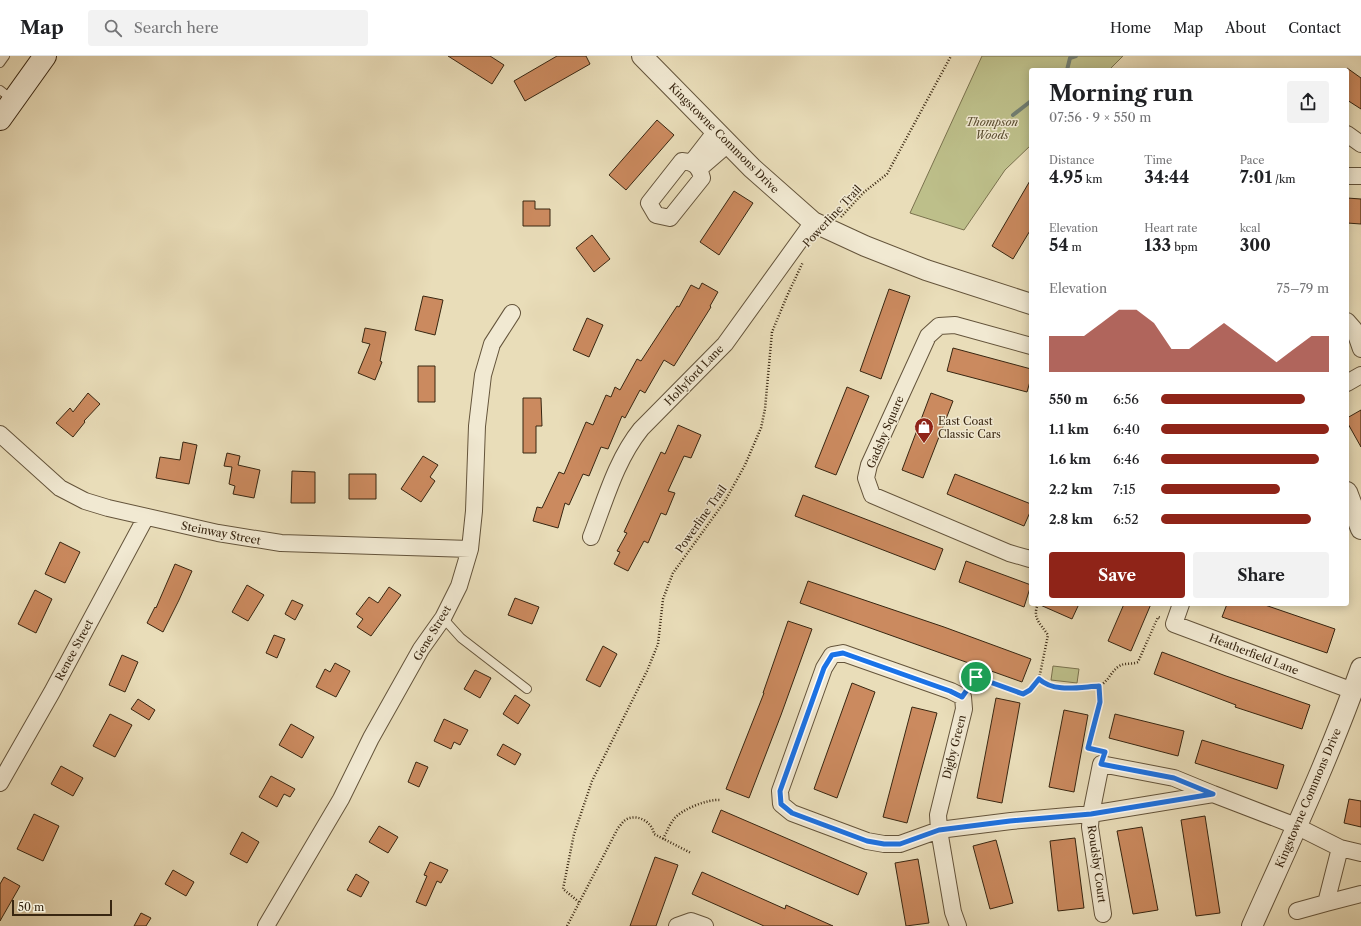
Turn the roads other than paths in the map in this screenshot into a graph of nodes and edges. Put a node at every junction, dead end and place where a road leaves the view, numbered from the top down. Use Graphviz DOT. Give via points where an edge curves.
graph roads {
  1 [pos="5,56"];
  2 [pos="642,56"];
  3 [pos="40,60"];
  4 [pos="0,62"];
  5 [pos="7,95"];
  6 [pos="0,119"];
  7 [pos="1349,135"];
  8 [pos="722,138"];
  9 [pos="1361,144"];
  10 [pos="695,165"];
  11 [pos="1349,176"];
  12 [pos="1361,176"];
  13 [pos="821,225"];
  14 [pos="1029,303"];
  15 [pos="512,313"];
  16 [pos="1349,323"];
  17 [pos="1029,345"];
  18 [pos="1361,349"];
  19 [pos="1361,375"];
  20 [pos="1349,382"];
  21 [pos="0,434"];
  22 [pos="1349,497"];
  23 [pos="146,517"];
  24 [pos="1361,529"];
  25 [pos="591,537"];
  26 [pos="470,549"];
  27 [pos="1029,559"];
  28 [pos="1180,606"];
  29 [pos="443,618"];
  30 [pos="1361,668"];
  31 [pos="527,689"];
  32 [pos="1353,691"];
  33 [pos="0,783"];
  34 [pos="1213,794"];
  35 [pos="1091,814"];
  36 [pos="1296,826"];
  37 [pos="939,830"];
  38 [pos="1340,848"];
  39 [pos="1361,854"];
  40 [pos="1361,894"];
  41 [pos="1326,903"];
  42 [pos="1297,911"];
  43 [pos="1103,914"];
  44 [pos="266,926"];
  45 [pos="678,926"];
  46 [pos="705,926"];
  47 [pos="958,926"];
  48 [pos="1252,926"];
  1 -- 4 [label="lane"];
  2 -- 8 [label="street, Kingstowne Commons Drive"];
  3 -- 5 [label="main road"];
  5 -- 6 [label="main road"];
  7 -- 9 [label="street"];
  8 -- 10 [label="street"];
  8 -- 13 [label="street, Kingstowne Commons Drive" via="752,168"];
  11 -- 12 [label="street"];
  13 -- 14 [label="street, Kingstowne Commons Drive" via="926,270"];
  13 -- 25 [label="street, Hollyford Lane" via="725,344 632,441 623,456"];
  15 -- 26 [label="street, Gene Street" via="492,344 483,374 477,426"];
  16 -- 18 [label="street" via="1354,329"];
  17 -- 27 [label="street, Gadsby Square" via="955,325 939,326 928,336 869,465 866,478 872,494 1009,553"];
  19 -- 20 [label="street"];
  21 -- 23 [label="street, Steinway Street" via="67,493 96,504"];
  22 -- 24 [label="street"];
  23 -- 26 [label="street, Steinway Street" via="218,533 281,543"];
  23 -- 33 [label="street, Renee Street"];
  26 -- 29 [label="street, Gene Street" via="459,586"];
  28 -- 32 [label="street, Heatherfield Lane" via="1174,624"];
  29 -- 31 [label="lane" via="461,638"];
  29 -- 44 [label="street, Gene Street" via="421,649 371,738 341,799"];
  30 -- 32 [label="street, Kingstowne Commons Drive"];
  32 -- 36 [label="street, Kingstowne Commons Drive"];
  34 -- 35 [label="street"];
  34 -- 35 [label="street, Roudsby Court" via="1174,778 1101,764"];
  34 -- 36 [label="street"];
  35 -- 37 [label="street"];
  35 -- 43 [label="street, Roudsby Court" via="1090,827"];
  36 -- 38 [label="street"];
  36 -- 48 [label="street, Kingstowne Commons Drive"];
  37 -- 37 [label="street, Digby Green" via="900,844 884,844 867,841 792,813 781,804 780,791 824,668 832,655 843,653 962,697 964,709 938,815"];
  37 -- 47 [label="street, Digby Green"];
  38 -- 39 [label="street"];
  38 -- 41 [label="street"];
  40 -- 41 [label="street"];
  41 -- 42 [label="street"];
  45 -- 46 [label="street" via="691,922"];
}
